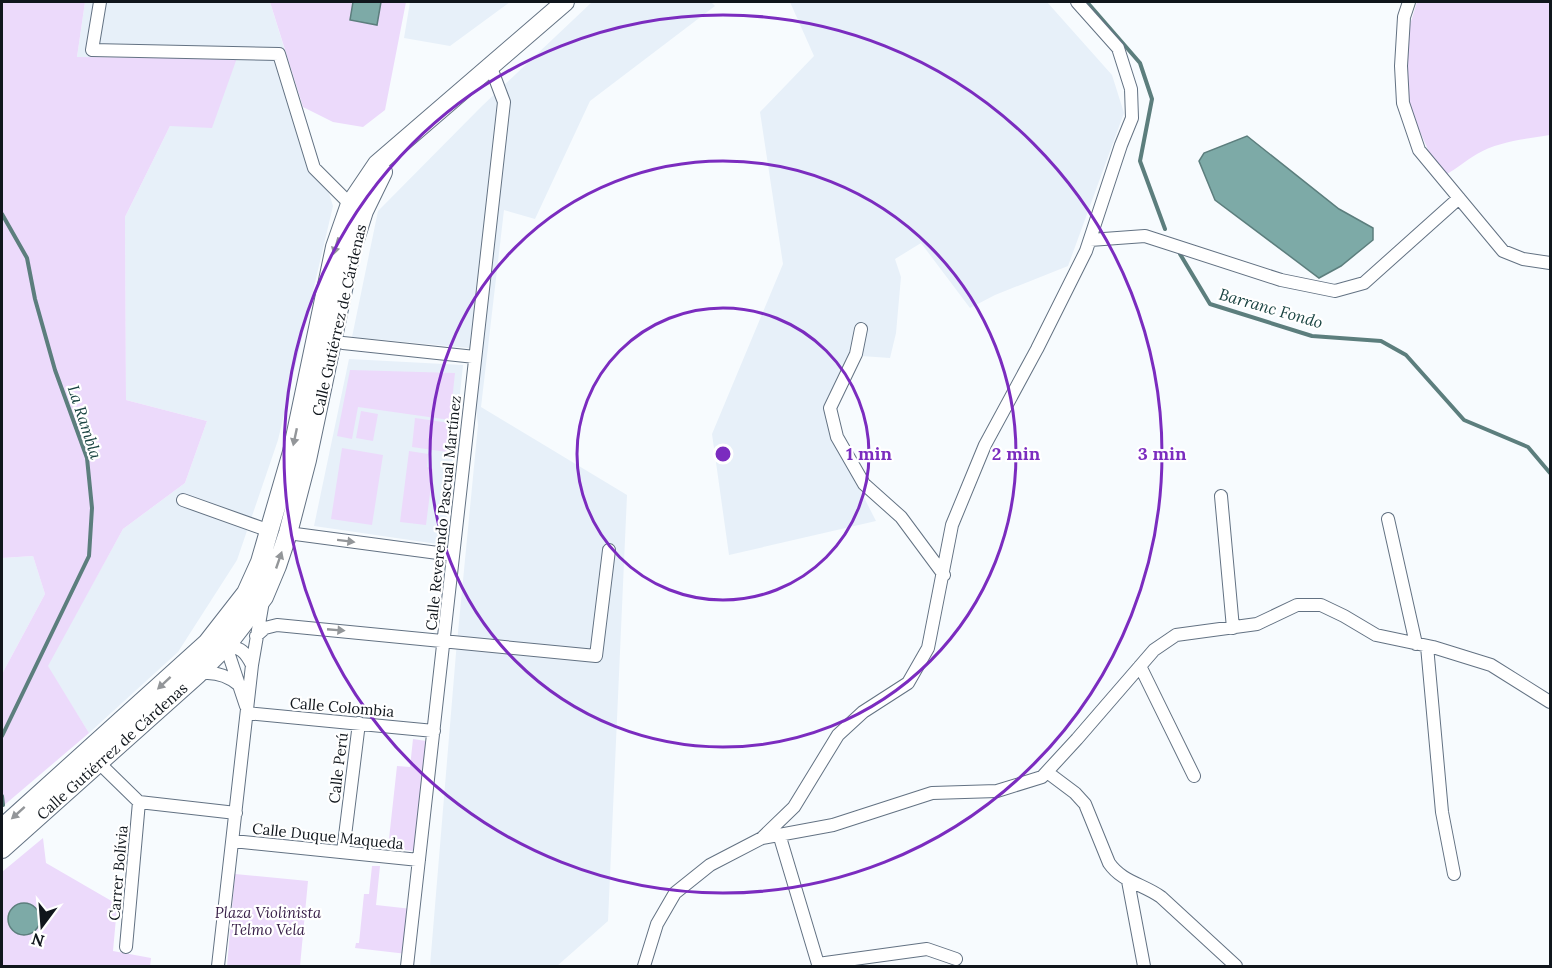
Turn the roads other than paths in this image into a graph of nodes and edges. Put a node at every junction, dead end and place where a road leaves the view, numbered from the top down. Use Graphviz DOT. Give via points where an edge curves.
graph roads {
  1 [pos="100,2"];
  2 [pos="565,2"];
  3 [pos="1077,2"];
  4 [pos="1409,2"];
  5 [pos="490,65"];
  6 [pos="416,132"];
  7 [pos="1459,198"];
  8 [pos="350,204"];
  9 [pos="1090,240"];
  10 [pos="1551,263"];
  11 [pos="337,321"];
  12 [pos="861,328"];
  13 [pos="343,343"];
  14 [pos="476,357"];
  15 [pos="328,363"];
  16 [pos="1221,496"];
  17 [pos="183,500"];
  18 [pos="1388,519"];
  19 [pos="279,532"];
  20 [pos="609,550"];
  21 [pos="453,555"];
  22 [pos="944,575"];
  23 [pos="246,592"];
  24 [pos="264,597"];
  25 [pos="1233,628"];
  26 [pos="256,636"];
  27 [pos="444,640"];
  28 [pos="207,643"];
  29 [pos="227,645"];
  30 [pos="1422,645"];
  31 [pos="252,665"];
  32 [pos="1140,666"];
  33 [pos="198,674"];
  34 [pos="239,685"];
  35 [pos="1551,702"];
  36 [pos="247,713"];
  37 [pos="359,723"];
  38 [pos="434,731"];
  39 [pos="98,762"];
  40 [pos="1047,772"];
  41 [pos="1194,776"];
  42 [pos="140,802"];
  43 [pos="236,813"];
  44 [pos="2,828"];
  45 [pos="778,834"];
  46 [pos="762,838"];
  47 [pos="233,841"];
  48 [pos="2,849"];
  49 [pos="343,852"];
  50 [pos="419,860"];
  51 [pos="1454,874"];
  52 [pos="1128,881"];
  53 [pos="126,947"];
  54 [pos="956,959"];
  55 [pos="818,965"];
  56 [pos="218,966"];
  57 [pos="407,966"];
  58 [pos="644,966"];
  59 [pos="1144,966"];
  60 [pos="1236,966"];
  1 -- 8 [label="street" via="92,50 279,54 314,168"];
  2 -- 5 [label="highway"];
  3 -- 9 [label="street" via="1118,48 1131,89 1132,118"];
  4 -- 7 [label="street" via="1404,17 1401,66 1403,103 1419,150"];
  5 -- 6 [label="highway"];
  5 -- 14 [label="street, Calle Reverendo Pascual Martínez" via="504,102"];
  6 -- 8 [label="highway, Calle Gutiérrez de Cárdenas" via="378,164"];
  6 -- 11 [label="highway, Calle Gutiérrez de Cárdenas" via="386,167 364,211"];
  7 -- 9 [label="street" via="1364,284 1335,291 1281,280 1145,236"];
  7 -- 10 [label="street" via="1503,251"];
  8 -- 19 [label="highway, Calle Gutiérrez de Cárdenas, one-way" via="335,248"];
  9 -- 22 [label="street" via="985,445 952,525"];
  11 -- 13 [label="street" via="343,328"];
  11 -- 15 [label="highway, Calle Gutiérrez de Cárdenas"];
  12 -- 22 [label="street" via="856,354 830,408 837,437 864,484 901,517"];
  13 -- 14 [label="street"];
  13 -- 15 [label="street"];
  14 -- 21 [label="street, Calle Reverendo Pascual Martínez"];
  15 -- 19 [label="highway, Calle Gutiérrez de Cárdenas" via="307,460"];
  16 -- 25 [label="street"];
  17 -- 19 [label="street"];
  18 -- 30 [label="street"];
  19 -- 21 [label="street, one-way"];
  19 -- 23 [label="highway, Calle Gutiérrez de Cárdenas"];
  24 -- 19 [label="highway, Calle Gutiérrez de Cárdenas, one-way" via="278,566"];
  20 -- 27 [label="street" via="596,656"];
  21 -- 27 [label="street, Calle Reverendo Pascual Martínez"];
  22 -- 46 [label="street" via="928,648 908,683 863,712 838,735 794,807"];
  23 -- 28 [label="highway, Calle Gutiérrez de Cárdenas"];
  23 -- 29 [label="street"];
  24 -- 26 [label="street"];
  24 -- 29 [label="highway, Calle Gutiérrez de Cárdenas"];
  25 -- 30 [label="street" via="1257,624 1297,605 1321,606 1376,635"];
  25 -- 32 [label="street" via="1176,635"];
  26 -- 27 [label="street, one-way" via="277,625"];
  26 -- 31 [label="street"];
  27 -- 38 [label="street, Calle Reverendo Pascual Martínez"];
  28 -- 29 [label="street"];
  28 -- 44 [label="highway, Calle Gutiérrez de Cárdenas, one-way"];
  29 -- 31 [label="street" via="239,647"];
  29 -- 33 [label="highway, Calle Gutiérrez de Cárdenas"];
  29 -- 34 [label="street"];
  30 -- 35 [label="street" via="1491,665"];
  30 -- 51 [label="street" via="1442,812"];
  31 -- 36 [label="street"];
  32 -- 40 [label="street"];
  32 -- 41 [label="street"];
  33 -- 34 [label="street" via="230,677"];
  33 -- 39 [label="highway, Calle Gutiérrez de Cárdenas"];
  34 -- 36 [label="street"];
  36 -- 37 [label="street, Calle Colombia"];
  36 -- 43 [label="street"];
  37 -- 38 [label="street, Calle Colombia"];
  37 -- 49 [label="street, Calle Perú"];
  38 -- 50 [label="street, Calle Reverendo Pascual Martínez"];
  39 -- 42 [label="street"];
  39 -- 48 [label="highway, Calle Gutiérrez de Cárdenas"];
  40 -- 45 [label="street" via="1025,784 997,791 932,793 833,825"];
  40 -- 52 [label="street" via="1085,804 1109,863"];
  42 -- 43 [label="street"];
  42 -- 53 [label="street, Carrer Bolívia"];
  43 -- 47 [label="street"];
  45 -- 46 [label="street"];
  45 -- 55 [label="street"];
  46 -- 58 [label="street" via="710,865 675,893 657,924"];
  47 -- 49 [label="street, Calle Duque Maqueda"];
  47 -- 56 [label="street"];
  49 -- 50 [label="street, Calle Duque Maqueda"];
  50 -- 57 [label="street, Calle Reverendo Pascual Martínez"];
  52 -- 59 [label="street"];
  52 -- 60 [label="street" via="1161,897"];
  54 -- 55 [label="street" via="927,950"];
}
